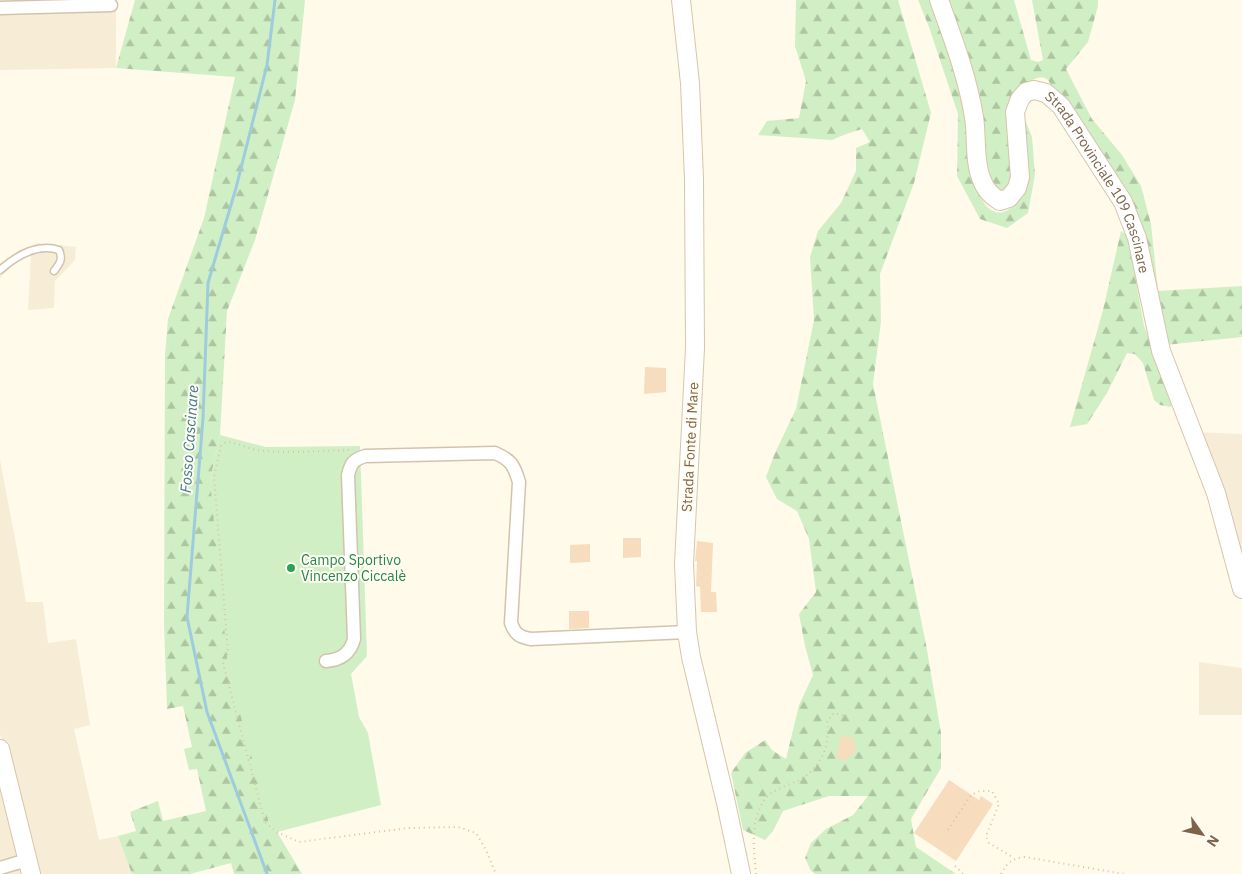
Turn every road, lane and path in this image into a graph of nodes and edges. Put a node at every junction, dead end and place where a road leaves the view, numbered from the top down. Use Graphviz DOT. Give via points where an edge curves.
graph roads {
  1 [pos="939,0"];
  2 [pos="23,4"];
  3 [pos="111,5"];
  4 [pos="682,7"];
  5 [pos="0,8"];
  6 [pos="0,270"];
  7 [pos="54,271"];
  8 [pos="365,456"];
  9 [pos="1242,589"];
  10 [pos="687,632"];
  11 [pos="326,661"];
  12 [pos="844,716"];
  13 [pos="0,750"];
  14 [pos="948,830"];
  15 [pos="1014,858"];
  16 [pos="955,866"];
  17 [pos="29,867"];
  18 [pos="0,868"];
  19 [pos="1001,873"];
  20 [pos="496,874"];
  21 [pos="741,874"];
  22 [pos="756,874"];
  23 [pos="964,874"];
  24 [pos="1007,874"];
  25 [pos="1124,874"];
  1 -- 9 [label="street, Strada Provinciale 109 Cascinare" via="966,74 980,175 991,196 1000,200 1009,198 1017,188 1020,177 1015,112 1026,92 1034,90 1046,93 1061,106 1123,202 1136,238 1161,351 1216,493"];
  2 -- 3 [label="street"];
  2 -- 5 [label="street"];
  4 -- 10 [label="street, Strada Fonte di Mare" via="690,83 694,179 695,348 684,564"];
  6 -- 7 [label="lane" via="13,258 29,251 52,248 59,250 62,256"];
  8 -- 10 [label="street" via="495,453 507,458 515,469 518,482 512,622 514,632 521,637"];
  8 -- 11 [label="street" via="350,464 348,475 354,639 345,654 337,660"];
  8 -- 20 [label="path" via="354,450 265,451 226,442 221,446 214,477 228,652 223,663 265,822 277,832 299,842 408,828 458,827 476,833"];
  10 -- 21 [label="street, Strada Fonte di Mare"];
  12 -- 22 [label="path" via="834,713 827,721 829,735 825,750 813,771 764,800 757,817 754,839"];
  13 -- 17 [label="street"];
  14 -- 15 [label="path" via="971,795 992,791 999,804 986,836 989,843"];
  15 -- 19 [label="path"];
  15 -- 25 [label="path" via="1025,857"];
  16 -- 23 [label="path"];
  17 -- 18 [label="street"];
  19 -- 24 [label="path"];
}
